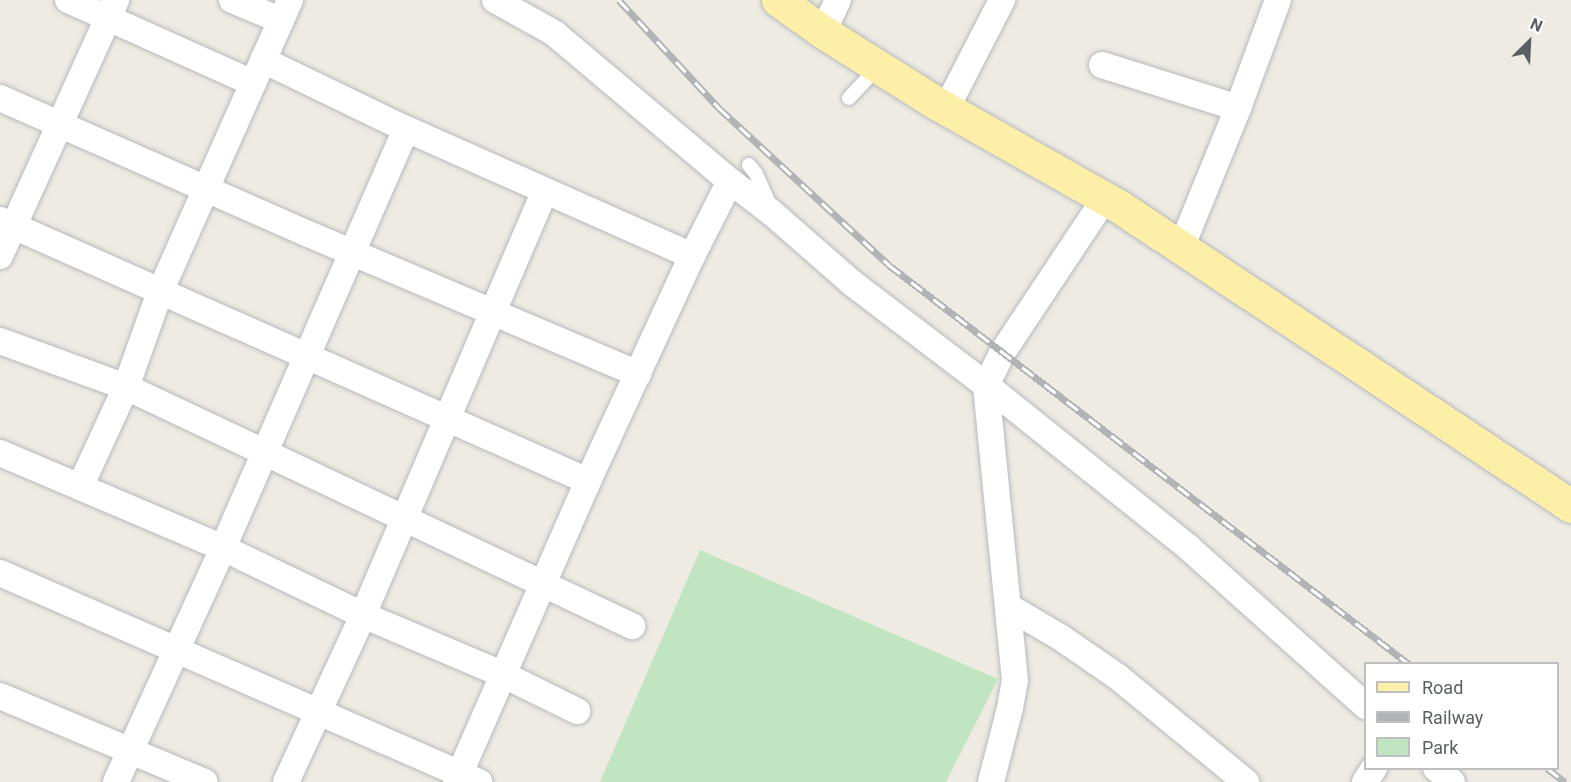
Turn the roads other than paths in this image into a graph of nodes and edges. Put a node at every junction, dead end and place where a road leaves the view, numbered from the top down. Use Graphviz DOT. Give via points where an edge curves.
graph roads {
  1 [pos="68,0"];
  2 [pos="232,0"];
  3 [pos="495,0"];
  4 [pos="778,0"];
  5 [pos="838,0"];
  6 [pos="1002,0"];
  7 [pos="1278,0"];
  8 [pos="113,9"];
  9 [pos="285,10"];
  10 [pos="823,32"];
  11 [pos="1102,65"];
  12 [pos="879,67"];
  13 [pos="258,71"];
  14 [pos="0,98"];
  15 [pos="849,98"];
  16 [pos="1238,108"];
  17 [pos="946,109"];
  18 [pos="60,124"];
  19 [pos="406,129"];
  20 [pos="739,173"];
  21 [pos="207,189"];
  22 [pos="545,191"];
  23 [pos="1104,198"];
  24 [pos="6,223"];
  25 [pos="1181,248"];
  26 [pos="353,253"];
  27 [pos="0,256"];
  28 [pos="692,256"];
  29 [pos="160,292"];
  30 [pos="493,312"];
  31 [pos="0,341"];
  32 [pos="306,356"];
  33 [pos="638,374"];
  34 [pos="986,385"];
  35 [pos="126,387"];
  36 [pos="448,418"];
  37 [pos="264,451"];
  38 [pos="0,453"];
  39 [pos="588,482"];
  40 [pos="80,487"];
  41 [pos="1571,506"];
  42 [pos="404,519"];
  43 [pos="223,548"];
  44 [pos="0,573"];
  45 [pos="544,583"];
  46 [pos="1009,607"];
  47 [pos="363,615"];
  48 [pos="632,626"];
  49 [pos="176,650"];
  50 [pos="502,674"];
  51 [pos="0,696"];
  52 [pos="1364,705"];
  53 [pos="318,710"];
  54 [pos="577,711"];
  55 [pos="130,750"];
  56 [pos="1438,770"];
  57 [pos="465,779"];
  58 [pos="116,782"];
  59 [pos="205,782"];
  60 [pos="286,782"];
  61 [pos="991,782"];
  62 [pos="1246,782"];
  63 [pos="1452,782"];
  1 -- 8 [label="street"];
  2 -- 9 [label="street"];
  3 -- 20 [label="street" via="554,33"];
  4 -- 10 [label="main road"];
  5 -- 10 [label="street"];
  6 -- 17 [label="street"];
  7 -- 16 [label="street"];
  8 -- 13 [label="street"];
  8 -- 18 [label="street"];
  9 -- 13 [label="street"];
  10 -- 12 [label="main road"];
  11 -- 16 [label="street"];
  12 -- 15 [label="lane"];
  12 -- 17 [label="main road"];
  13 -- 19 [label="street"];
  13 -- 21 [label="street"];
  14 -- 18 [label="street"];
  16 -- 25 [label="street"];
  17 -- 23 [label="main road"];
  18 -- 21 [label="street"];
  18 -- 24 [label="street"];
  19 -- 22 [label="street"];
  19 -- 26 [label="street"];
  20 -- 28 [label="street"];
  20 -- 34 [label="street" via="772,213 852,283"];
  21 -- 26 [label="street"];
  21 -- 29 [label="street"];
  22 -- 28 [label="street"];
  22 -- 30 [label="street"];
  23 -- 25 [label="main road"];
  23 -- 34 [label="street" via="1002,353"];
  24 -- 27 [label="street"];
  24 -- 29 [label="street"];
  25 -- 41 [label="main road"];
  26 -- 30 [label="street"];
  26 -- 32 [label="street"];
  28 -- 33 [label="street"];
  29 -- 32 [label="street"];
  29 -- 35 [label="street"];
  30 -- 33 [label="street"];
  30 -- 36 [label="street"];
  31 -- 35 [label="street"];
  32 -- 36 [label="street"];
  32 -- 37 [label="street"];
  33 -- 39 [label="street"];
  34 -- 46 [label="street"];
  34 -- 52 [label="street" via="1188,547"];
  35 -- 37 [label="street"];
  35 -- 40 [label="street"];
  36 -- 39 [label="street"];
  36 -- 42 [label="street"];
  37 -- 42 [label="street"];
  37 -- 43 [label="street"];
  38 -- 40 [label="street"];
  39 -- 45 [label="street"];
  40 -- 43 [label="street"];
  42 -- 45 [label="street"];
  42 -- 47 [label="street"];
  43 -- 47 [label="street"];
  43 -- 49 [label="street"];
  44 -- 49 [label="street"];
  45 -- 48 [label="street"];
  45 -- 50 [label="street"];
  46 -- 61 [label="street" via="1015,681"];
  46 -- 62 [label="street" via="1118,677"];
  47 -- 50 [label="street"];
  47 -- 53 [label="street"];
  49 -- 53 [label="street"];
  49 -- 55 [label="street"];
  50 -- 54 [label="street"];
  50 -- 57 [label="street"];
  51 -- 55 [label="street"];
  53 -- 57 [label="street"];
  53 -- 60 [label="street"];
  55 -- 58 [label="street"];
  55 -- 59 [label="street"];
  56 -- 63 [label="street"];
}
